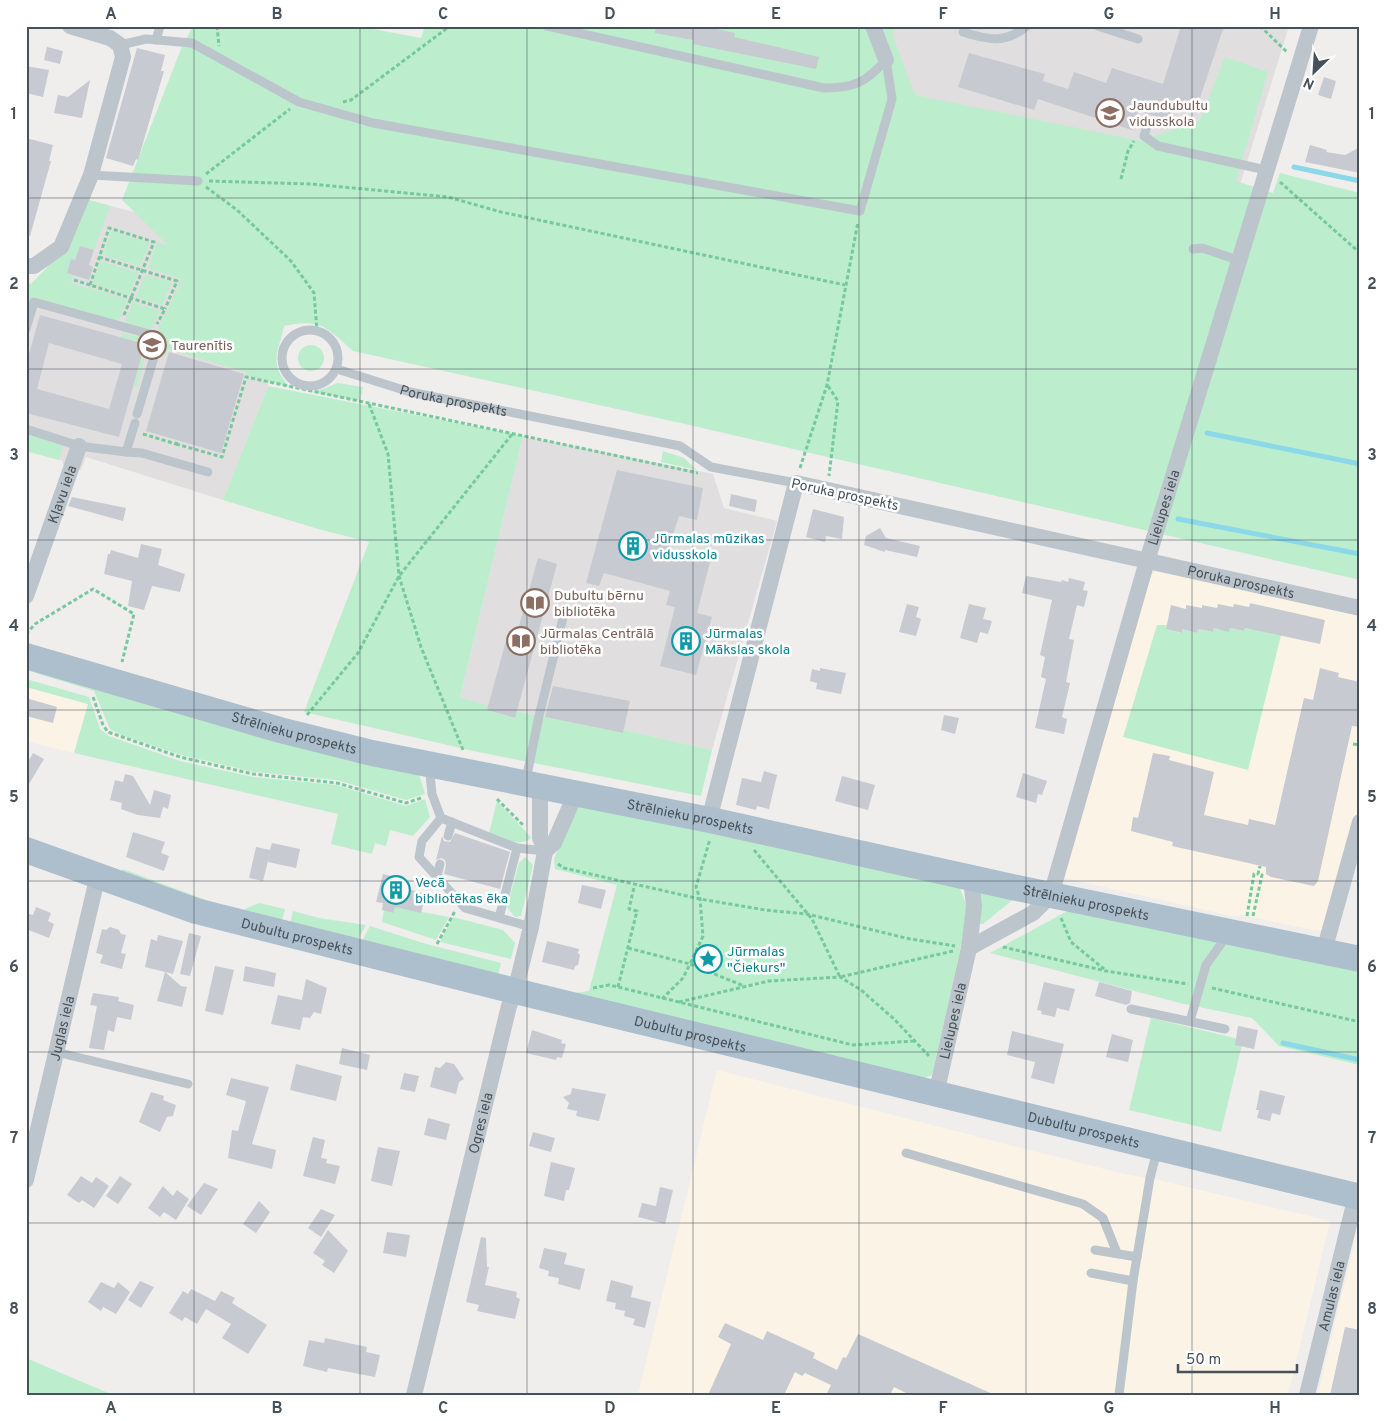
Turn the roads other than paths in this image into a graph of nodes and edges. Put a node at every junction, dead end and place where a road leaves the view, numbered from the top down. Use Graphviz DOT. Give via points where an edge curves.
graph roads {
  1 [pos="70,26"];
  2 [pos="160,26"];
  3 [pos="547,26"];
  4 [pos="873,26"];
  5 [pos="1027,26"];
  6 [pos="1098,26"];
  7 [pos="1311,26"];
  8 [pos="962,32"];
  9 [pos="1138,39"];
  10 [pos="156,40"];
  11 [pos="120,46"];
  12 [pos="886,60"];
  13 [pos="1148,123"];
  14 [pos="1266,170"];
  15 [pos="91,175"];
  16 [pos="198,181"];
  17 [pos="1193,249"];
  18 [pos="1238,260"];
  19 [pos="26,266"];
  20 [pos="26,330"];
  21 [pos="337,369"];
  22 [pos="26,430"];
  23 [pos="79,446"];
  24 [pos="126,452"];
  25 [pos="208,472"];
  26 [pos="796,483"];
  27 [pos="1147,561"];
  28 [pos="26,596"];
  29 [pos="1360,608"];
  30 [pos="564,614"];
  31 [pos="26,656"];
  32 [pos="429,765"];
  33 [pos="533,784"];
  34 [pos="576,793"];
  35 [pos="441,818"];
  36 [pos="452,822"];
  37 [pos="719,822"];
  38 [pos="1360,822"];
  39 [pos="448,836"];
  40 [pos="517,848"];
  41 [pos="26,850"];
  42 [pos="541,852"];
  43 [pos="440,864"];
  44 [pos="98,875"];
  45 [pos="437,876"];
  46 [pos="971,878"];
  47 [pos="1051,895"];
  48 [pos="499,918"];
  49 [pos="530,927"];
  50 [pos="1241,931"];
  51 [pos="969,948"];
  52 [pos="1324,951"];
  53 [pos="1360,959"];
  54 [pos="515,991"];
  55 [pos="1131,1009"];
  56 [pos="1190,1022"];
  57 [pos="1225,1030"];
  58 [pos="56,1052"];
  59 [pos="188,1084"];
  60 [pos="936,1094"];
  61 [pos="1158,1148"];
  62 [pos="906,1153"];
  63 [pos="26,1180"];
  64 [pos="1358,1197"];
  65 [pos="1095,1250"];
  66 [pos="1117,1253"];
  67 [pos="1137,1257"];
  68 [pos="1090,1273"];
  69 [pos="1133,1281"];
  70 [pos="414,1395"];
  71 [pos="1119,1395"];
  72 [pos="1307,1395"];
  1 -- 11 [label="street" via="110,38"];
  2 -- 10 [label="lane"];
  3 -- 12 [label="lane" via="824,88 844,88 869,78"];
  4 -- 12 [label="street"];
  5 -- 8 [label="lane" via="1003,39"];
  6 -- 9 [label="lane"];
  7 -- 14 [label="street, Lielupes iela"];
  10 -- 11 [label="lane" via="146,38"];
  10 -- 12 [label="lane" via="192,43 299,102 373,122 860,211 892,99"];
  11 -- 15 [label="street" via="123,57"];
  13 -- 14 [label="lane" via="1144,136 1158,146"];
  14 -- 18 [label="street, Lielupes iela"];
  15 -- 16 [label="lane"];
  15 -- 19 [label="street" via="61,247 34,266"];
  17 -- 18 [label="lane" via="1202,248"];
  18 -- 27 [label="street, Lielupes iela"];
  20 -- 24 [label="lane" via="34,302 156,336"];
  21 -- 21 [label="lane" via="335,344 317,331 302,331 286,342 282,350 283,368 295,382 313,387 329,379"];
  21 -- 26 [label="lane, Poruka prospekts" via="410,392 680,446 711,467"];
  22 -- 23 [label="lane"];
  23 -- 24 [label="lane"];
  23 -- 28 [label="street, Kļavu iela"];
  24 -- 25 [label="lane" via="142,453"];
  26 -- 27 [label="street, Poruka prospekts"];
  26 -- 37 [label="street"];
  27 -- 29 [label="street, Poruka prospekts"];
  27 -- 47 [label="street, Lielupes iela"];
  30 -- 33 [label="lane" via="539,716"];
  31 -- 32 [label="main road, Strēlnieku prospekts" via="280,730"];
  32 -- 33 [label="main road, Strēlnieku prospekts"];
  32 -- 35 [label="lane" via="432,794"];
  33 -- 34 [label="main road, Strēlnieku prospekts"];
  33 -- 42 [label="street, Ogres iela"];
  34 -- 37 [label="main road, Strēlnieku prospekts"];
  34 -- 42 [label="street, Ogres iela" via="554,844"];
  35 -- 36 [label="lane"];
  35 -- 45 [label="lane" via="422,841 419,857"];
  36 -- 39 [label="lane"];
  36 -- 40 [label="lane"];
  37 -- 46 [label="main road, Strēlnieku prospekts"];
  38 -- 52 [label="street"];
  40 -- 42 [label="lane"];
  40 -- 48 [label="lane"];
  41 -- 44 [label="main road, Dubultu prospekts"];
  42 -- 49 [label="street, Ogres iela"];
  43 -- 45 [label="lane"];
  44 -- 54 [label="main road, Dubultu prospekts" via="196,911"];
  44 -- 58 [label="street, Juglas iela"];
  45 -- 48 [label="lane" via="465,908"];
  46 -- 47 [label="main road, Strēlnieku prospekts"];
  46 -- 51 [label="street, Lielupes iela" via="974,907"];
  47 -- 50 [label="main road, Strēlnieku prospekts"];
  47 -- 51 [label="street" via="1032,913"];
  48 -- 49 [label="lane"];
  49 -- 54 [label="street, Ogres iela"];
  50 -- 52 [label="main road, Strēlnieku prospekts"];
  50 -- 56 [label="lane" via="1206,965"];
  51 -- 60 [label="street, Lielupes iela"];
  52 -- 53 [label="main road, Strēlnieku prospekts"];
  54 -- 60 [label="main road, Dubultu prospekts"];
  54 -- 70 [label="street, Ogres iela"];
  55 -- 56 [label="lane"];
  56 -- 57 [label="lane"];
  58 -- 59 [label="lane"];
  58 -- 63 [label="street, Juglas iela"];
  60 -- 61 [label="main road, Dubultu prospekts"];
  61 -- 64 [label="main road, Dubultu prospekts"];
  61 -- 67 [label="lane"];
  62 -- 66 [label="lane" via="1083,1204 1103,1218"];
  64 -- 72 [label="street, Amulas iela"];
  65 -- 66 [label="lane"];
  66 -- 67 [label="lane"];
  67 -- 69 [label="lane"];
  68 -- 69 [label="lane"];
  69 -- 71 [label="lane"];
}
